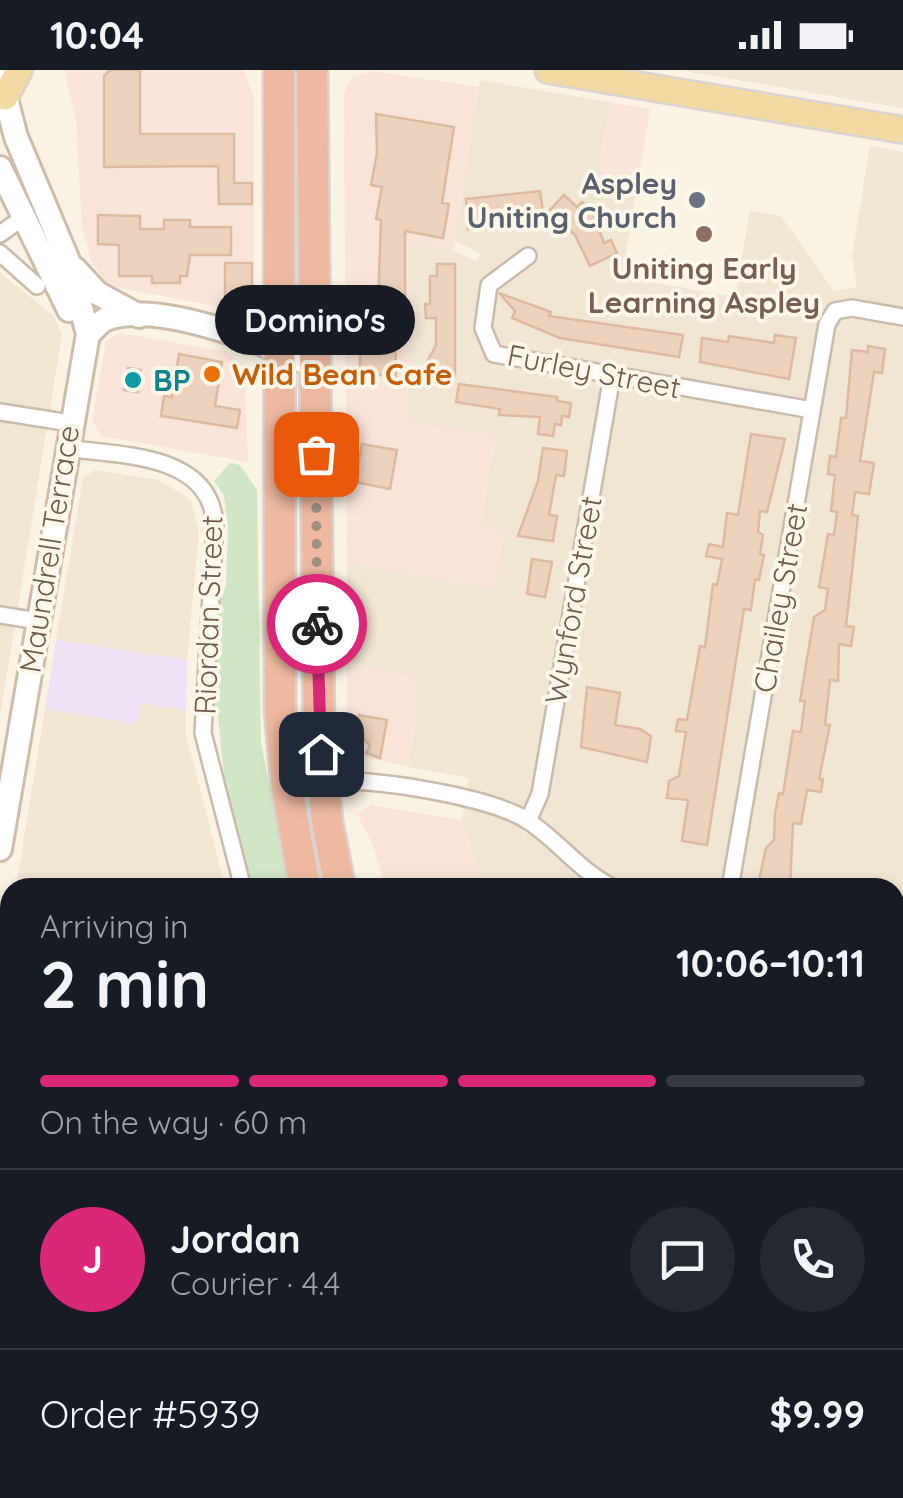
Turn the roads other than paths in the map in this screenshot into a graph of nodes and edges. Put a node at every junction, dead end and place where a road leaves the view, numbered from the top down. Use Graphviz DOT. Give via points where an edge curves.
graph roads {
  1 [pos="20,70"];
  2 [pos="279,70"];
  3 [pos="312,70"];
  4 [pos="548,70"];
  5 [pos="3,87"];
  6 [pos="903,130"];
  7 [pos="0,168"];
  8 [pos="24,218"];
  9 [pos="0,234"];
  10 [pos="0,253"];
  11 [pos="528,256"];
  12 [pos="69,263"];
  13 [pos="37,286"];
  14 [pos="139,316"];
  15 [pos="903,317"];
  16 [pos="88,334"];
  17 [pos="280,349"];
  18 [pos="314,366"];
  19 [pos="79,367"];
  20 [pos="612,376"];
  21 [pos="812,410"];
  22 [pos="0,412"];
  23 [pos="70,423"];
  24 [pos="66,448"];
  25 [pos="0,615"];
  26 [pos="38,621"];
  27 [pos="318,678"];
  28 [pos="280,679"];
  29 [pos="7,761"];
  30 [pos="322,780"];
  31 [pos="528,821"];
  32 [pos="0,848"];
  33 [pos="240,878"];
  34 [pos="302,878"];
  35 [pos="338,878"];
  36 [pos="596,878"];
  37 [pos="732,878"];
  1 -- 5 [label="main road"];
  2 -- 17 [label="highway"];
  3 -- 18 [label="highway"];
  4 -- 6 [label="main road"];
  5 -- 12 [label="main road" via="16,137"];
  7 -- 8 [label="main road, Maundrell Terrace"];
  8 -- 9 [label="street"];
  8 -- 19 [label="main road, Maundrell Terrace" via="69,310"];
  10 -- 13 [label="street"];
  11 -- 20 [label="street, Furley Street" via="489,284 483,328 494,354"];
  12 -- 14 [label="main road" via="97,293"];
  12 -- 16 [label="main road"];
  14 -- 16 [label="main road" via="106,319"];
  14 -- 17 [label="main road" via="246,334"];
  15 -- 21 [label="street, Chailey Street" via="852,308 835,312 827,324"];
  16 -- 19 [label="main road, Maundrell Terrace"];
  17 -- 18 [label="main road"];
  17 -- 28 [label="highway"];
  18 -- 27 [label="highway"];
  19 -- 23 [label="main road, Maundrell Terrace"];
  20 -- 21 [label="street, Furley Street"];
  20 -- 31 [label="street, Wynford Street" via="540,794"];
  21 -- 37 [label="street, Chailey Street"];
  22 -- 23 [label="street"];
  23 -- 24 [label="main road, Maundrell Terrace"];
  24 -- 26 [label="main road, Maundrell Terrace"];
  24 -- 33 [label="street, Riordan Street" via="173,466 210,496 215,526 204,733"];
  25 -- 26 [label="street"];
  26 -- 29 [label="main road, Maundrell Terrace"];
  27 -- 28 [label="highway"];
  27 -- 30 [label="highway"];
  28 -- 34 [label="highway" via="287,788"];
  29 -- 32 [label="main road, Maundrell Terrace"];
  30 -- 31 [label="street" via="470,800"];
  30 -- 35 [label="highway"];
  31 -- 36 [label="street"];
}
